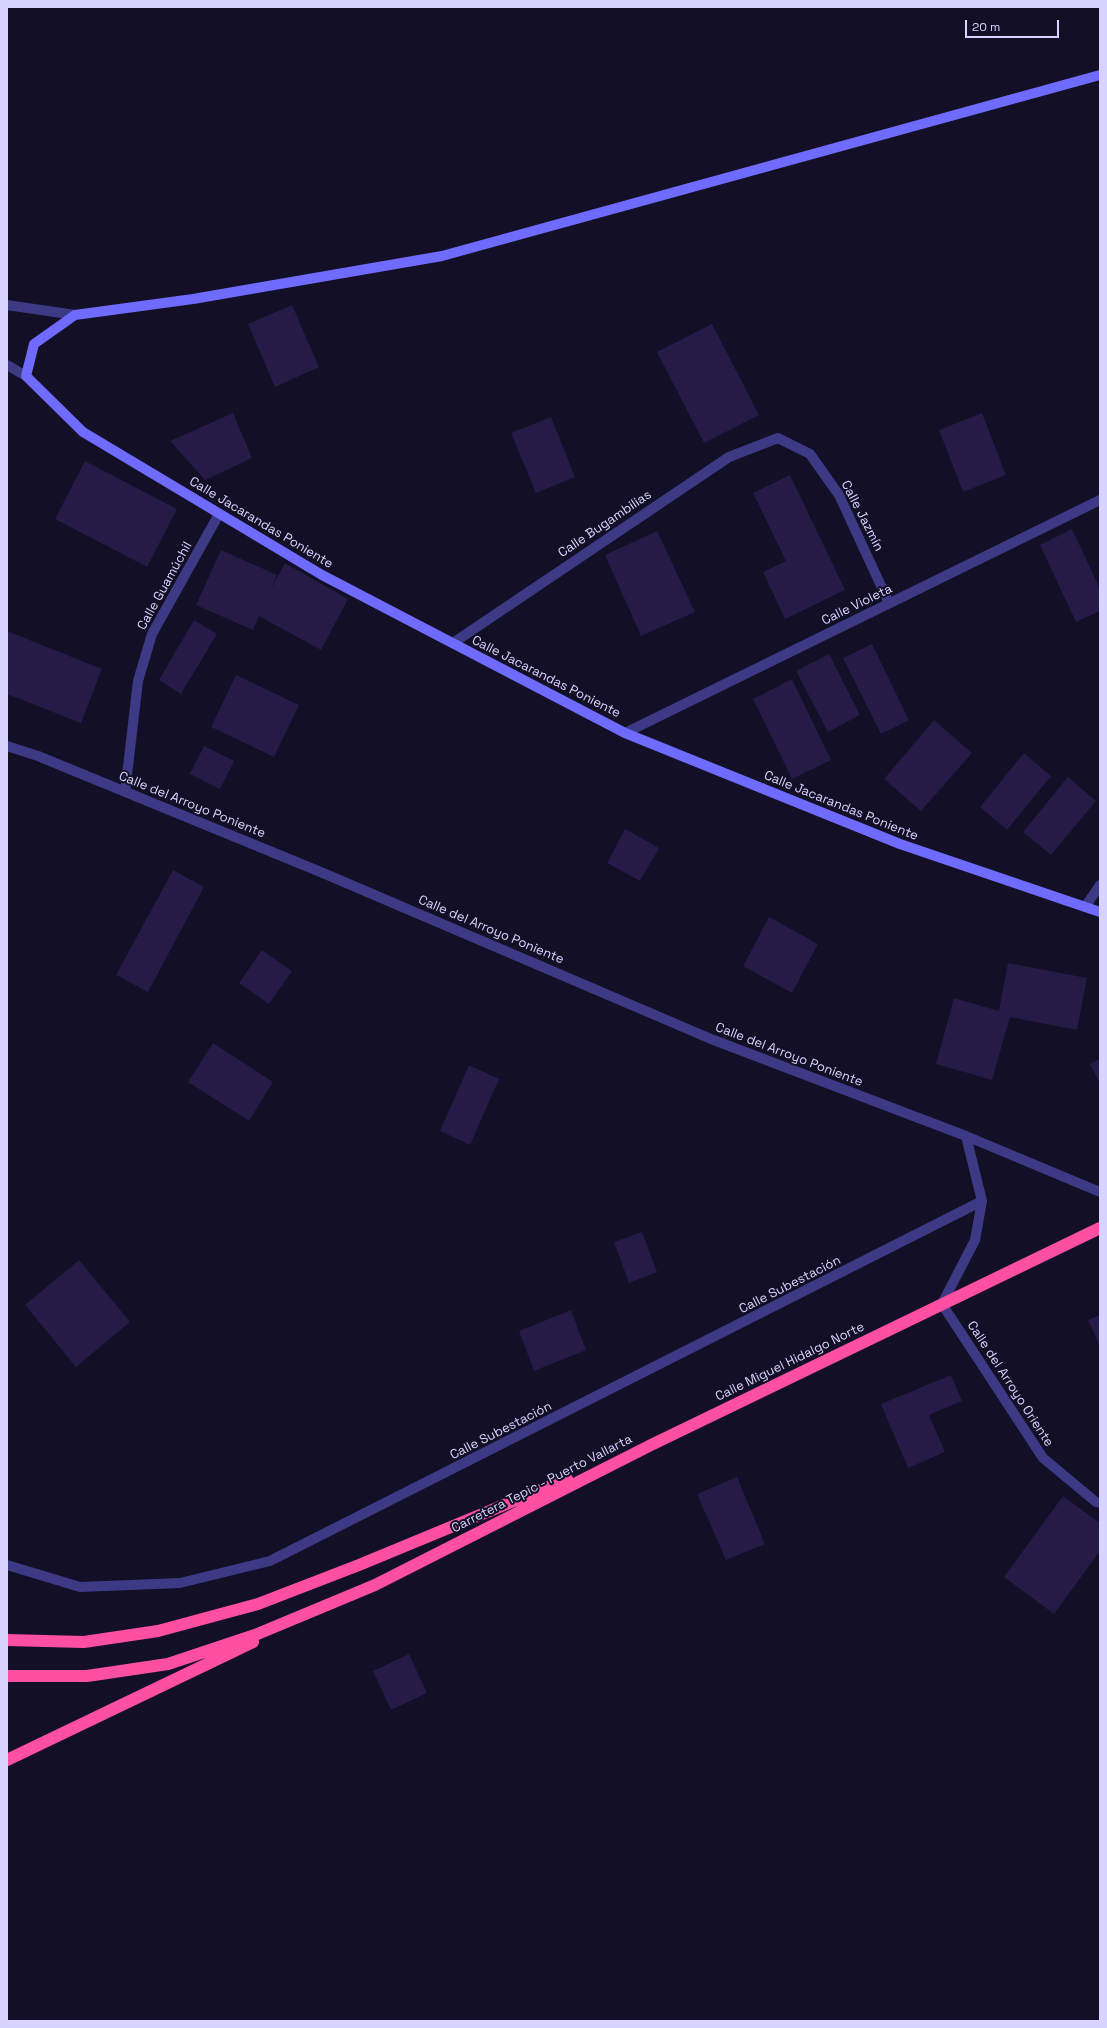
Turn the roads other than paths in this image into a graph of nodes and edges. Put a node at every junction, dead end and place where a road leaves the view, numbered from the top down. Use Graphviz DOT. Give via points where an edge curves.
graph roads {
  1 [pos="1100,75"];
  2 [pos="7,305"];
  3 [pos="75,315"];
  4 [pos="7,365"];
  5 [pos="26,376"];
  6 [pos="778,438"];
  7 [pos="1100,500"];
  8 [pos="219,514"];
  9 [pos="889,603"];
  10 [pos="453,643"];
  11 [pos="625,732"];
  12 [pos="7,746"];
  13 [pos="125,792"];
  14 [pos="1100,885"];
  15 [pos="1085,907"];
  16 [pos="1100,912"];
  17 [pos="966,1136"];
  18 [pos="1100,1192"];
  19 [pos="982,1201"];
  20 [pos="1100,1228"];
  21 [pos="942,1304"];
  22 [pos="651,1445"];
  23 [pos="1100,1503"];
  24 [pos="7,1565"];
  25 [pos="375,1585"];
  26 [pos="7,1640"];
  27 [pos="7,1676"];
  28 [pos="7,1760"];
  1 -- 3 [label="street" via="442,256 193,299"];
  2 -- 3 [label="street"];
  3 -- 5 [label="street" via="34,344"];
  4 -- 5 [label="street"];
  5 -- 8 [label="street, Calle Jacarandas Poniente" via="83,432"];
  6 -- 9 [label="street, Calle Jazmín" via="810,454 839,495"];
  6 -- 10 [label="street, Calle Bugambilias" via="729,457"];
  7 -- 9 [label="street, Calle Violeta"];
  8 -- 10 [label="street, Calle Jacarandas Poniente" via="322,575"];
  8 -- 13 [label="street, Calle Guamúchil" via="152,634 138,681"];
  9 -- 11 [label="street, Calle Violeta"];
  10 -- 11 [label="street, Calle Jacarandas Poniente"];
  11 -- 15 [label="street, Calle Jacarandas Poniente" via="900,844"];
  12 -- 13 [label="street, Calle del Arroyo Poniente"];
  13 -- 17 [label="street, Calle del Arroyo Poniente" via="323,873 711,1039"];
  14 -- 15 [label="street"];
  15 -- 16 [label="street, Calle Jacarandas Poniente"];
  17 -- 18 [label="street, Calle del Arroyo Poniente"];
  17 -- 19 [label="street"];
  19 -- 21 [label="street" via="975,1240"];
  19 -- 24 [label="street, Calle Subestación" via="270,1561 180,1584 80,1587"];
  20 -- 21 [label="highway, Calle Miguel Hidalgo Norte"];
  21 -- 22 [label="highway, Calle Miguel Hidalgo Norte"];
  21 -- 23 [label="street, Calle del Arroyo Oriente" via="1043,1458"];
  22 -- 25 [label="highway, Carretera Tepic - Puerto Vallarta"];
  22 -- 26 [label="highway, Carretera Tepic - Puerto Vallarta" via="258,1604 151,1632 84,1642"];
  25 -- 27 [label="highway, Carretera Tepic - Puerto Vallarta" via="255,1635 168,1664 87,1676"];
  25 -- 28 [label="highway"];
}
